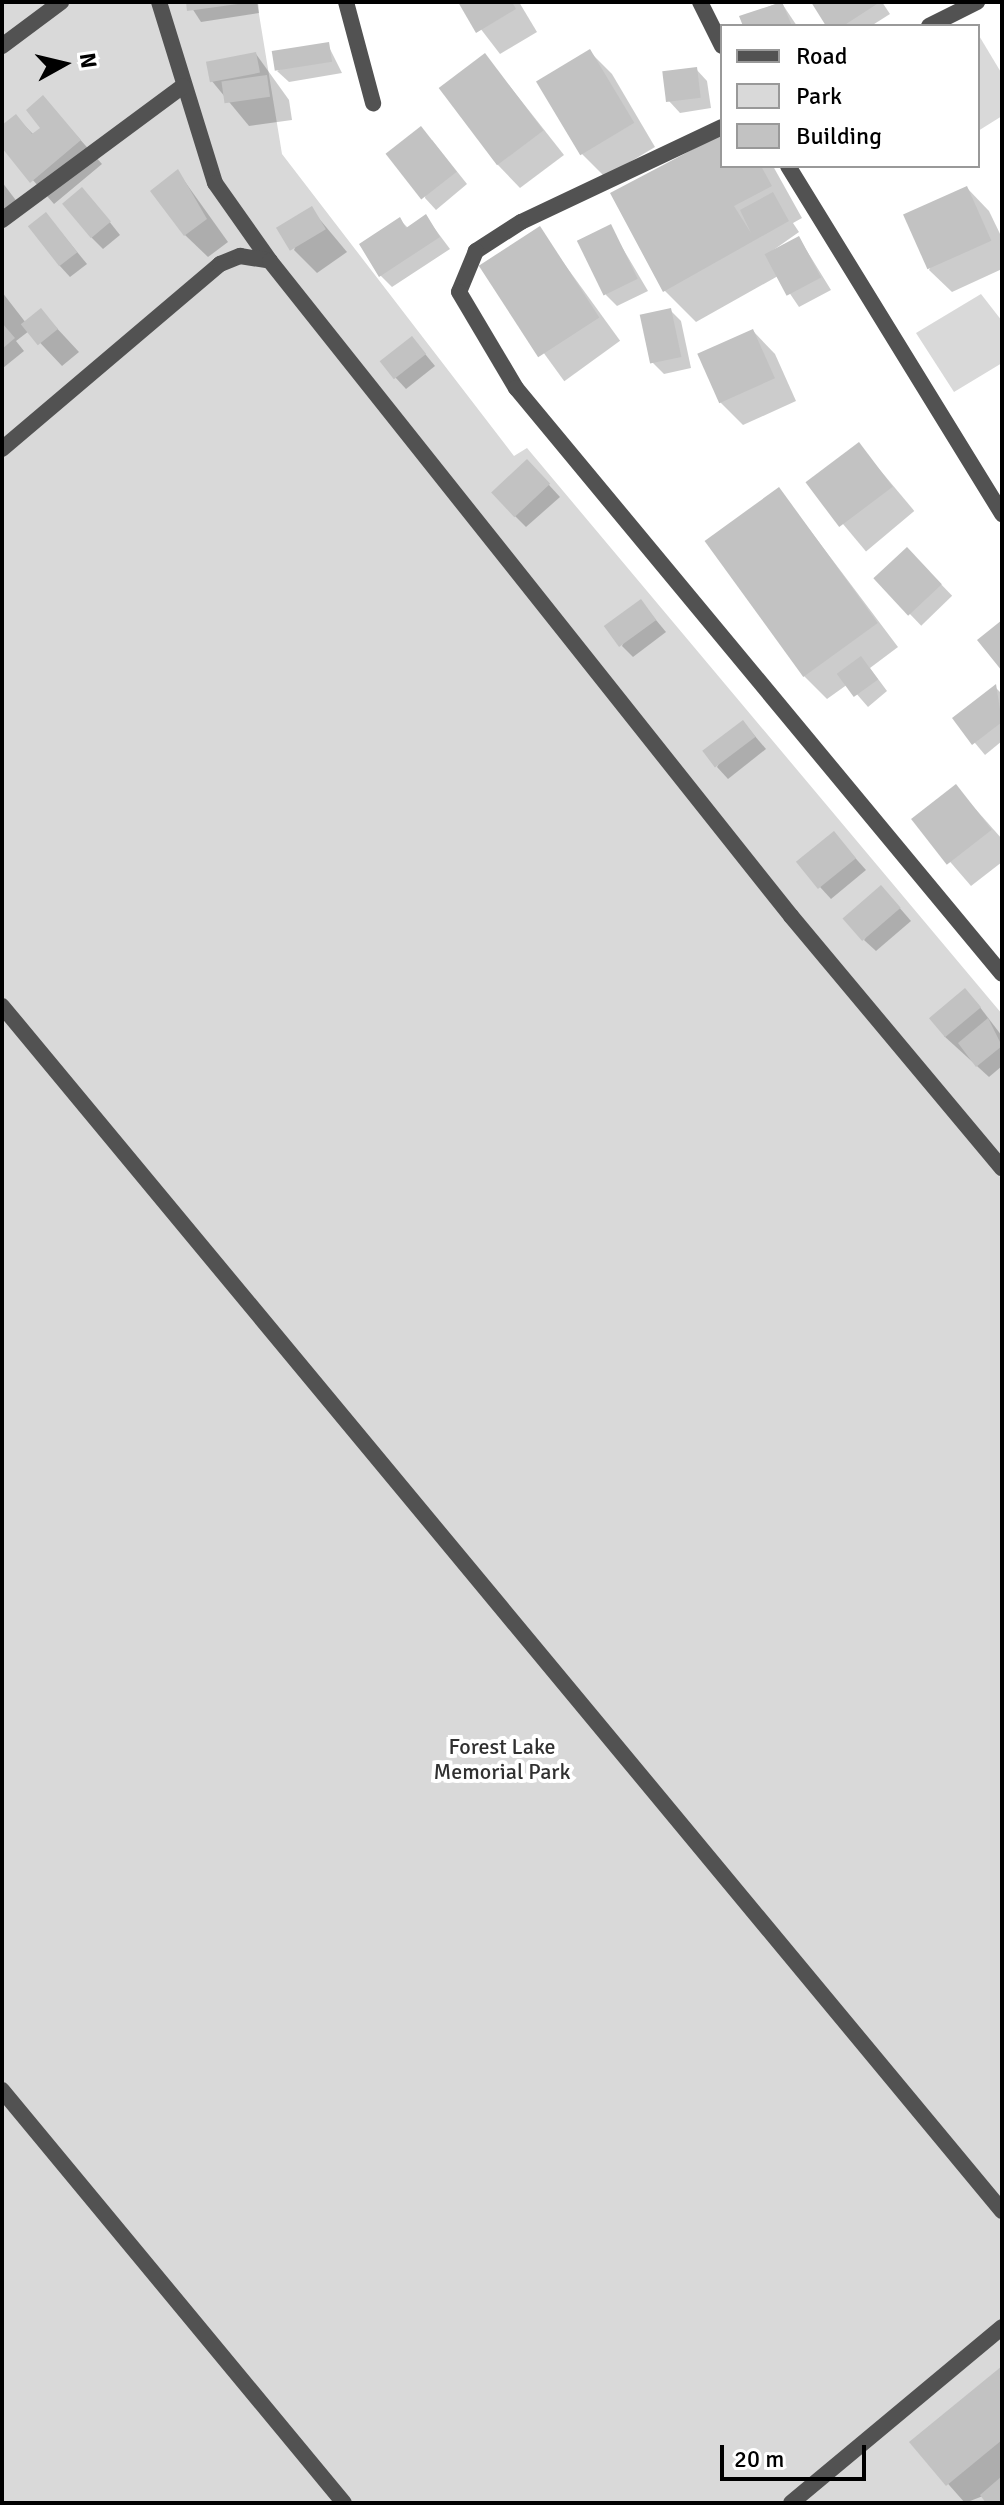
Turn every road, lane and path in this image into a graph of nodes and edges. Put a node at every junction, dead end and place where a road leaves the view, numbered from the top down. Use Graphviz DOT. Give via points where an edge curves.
graph roads {
  1 [pos="61,2"];
  2 [pos="159,2"];
  3 [pos="346,2"];
  4 [pos="700,2"];
  5 [pos="977,2"];
  6 [pos="933,24"];
  7 [pos="720,42"];
  8 [pos="2,46"];
  9 [pos="183,86"];
  10 [pos="373,103"];
  11 [pos="720,128"];
  12 [pos="789,168"];
  13 [pos="2,220"];
  14 [pos="270,261"];
  15 [pos="2,449"];
  16 [pos="1002,514"];
  17 [pos="1002,974"];
  18 [pos="2,1006"];
  19 [pos="1002,1168"];
  20 [pos="2,2090"];
  21 [pos="1002,2211"];
  22 [pos="1002,2327"];
  23 [pos="344,2503"];
  24 [pos="791,2503"];
  1 -- 8 [label="street"];
  2 -- 9 [label="street"];
  3 -- 10 [label="street"];
  4 -- 7 [label="street"];
  5 -- 6 [label="street"];
  9 -- 13 [label="street"];
  9 -- 14 [label="street" via="215,183"];
  11 -- 17 [label="street" via="521,222 476,251 459,292 516,388"];
  12 -- 16 [label="street"];
  14 -- 15 [label="street" via="240,256 220,264"];
  14 -- 19 [label="street" via="791,916"];
  18 -- 21 [label="street"];
  20 -- 23 [label="street"];
  22 -- 24 [label="street"];
}
